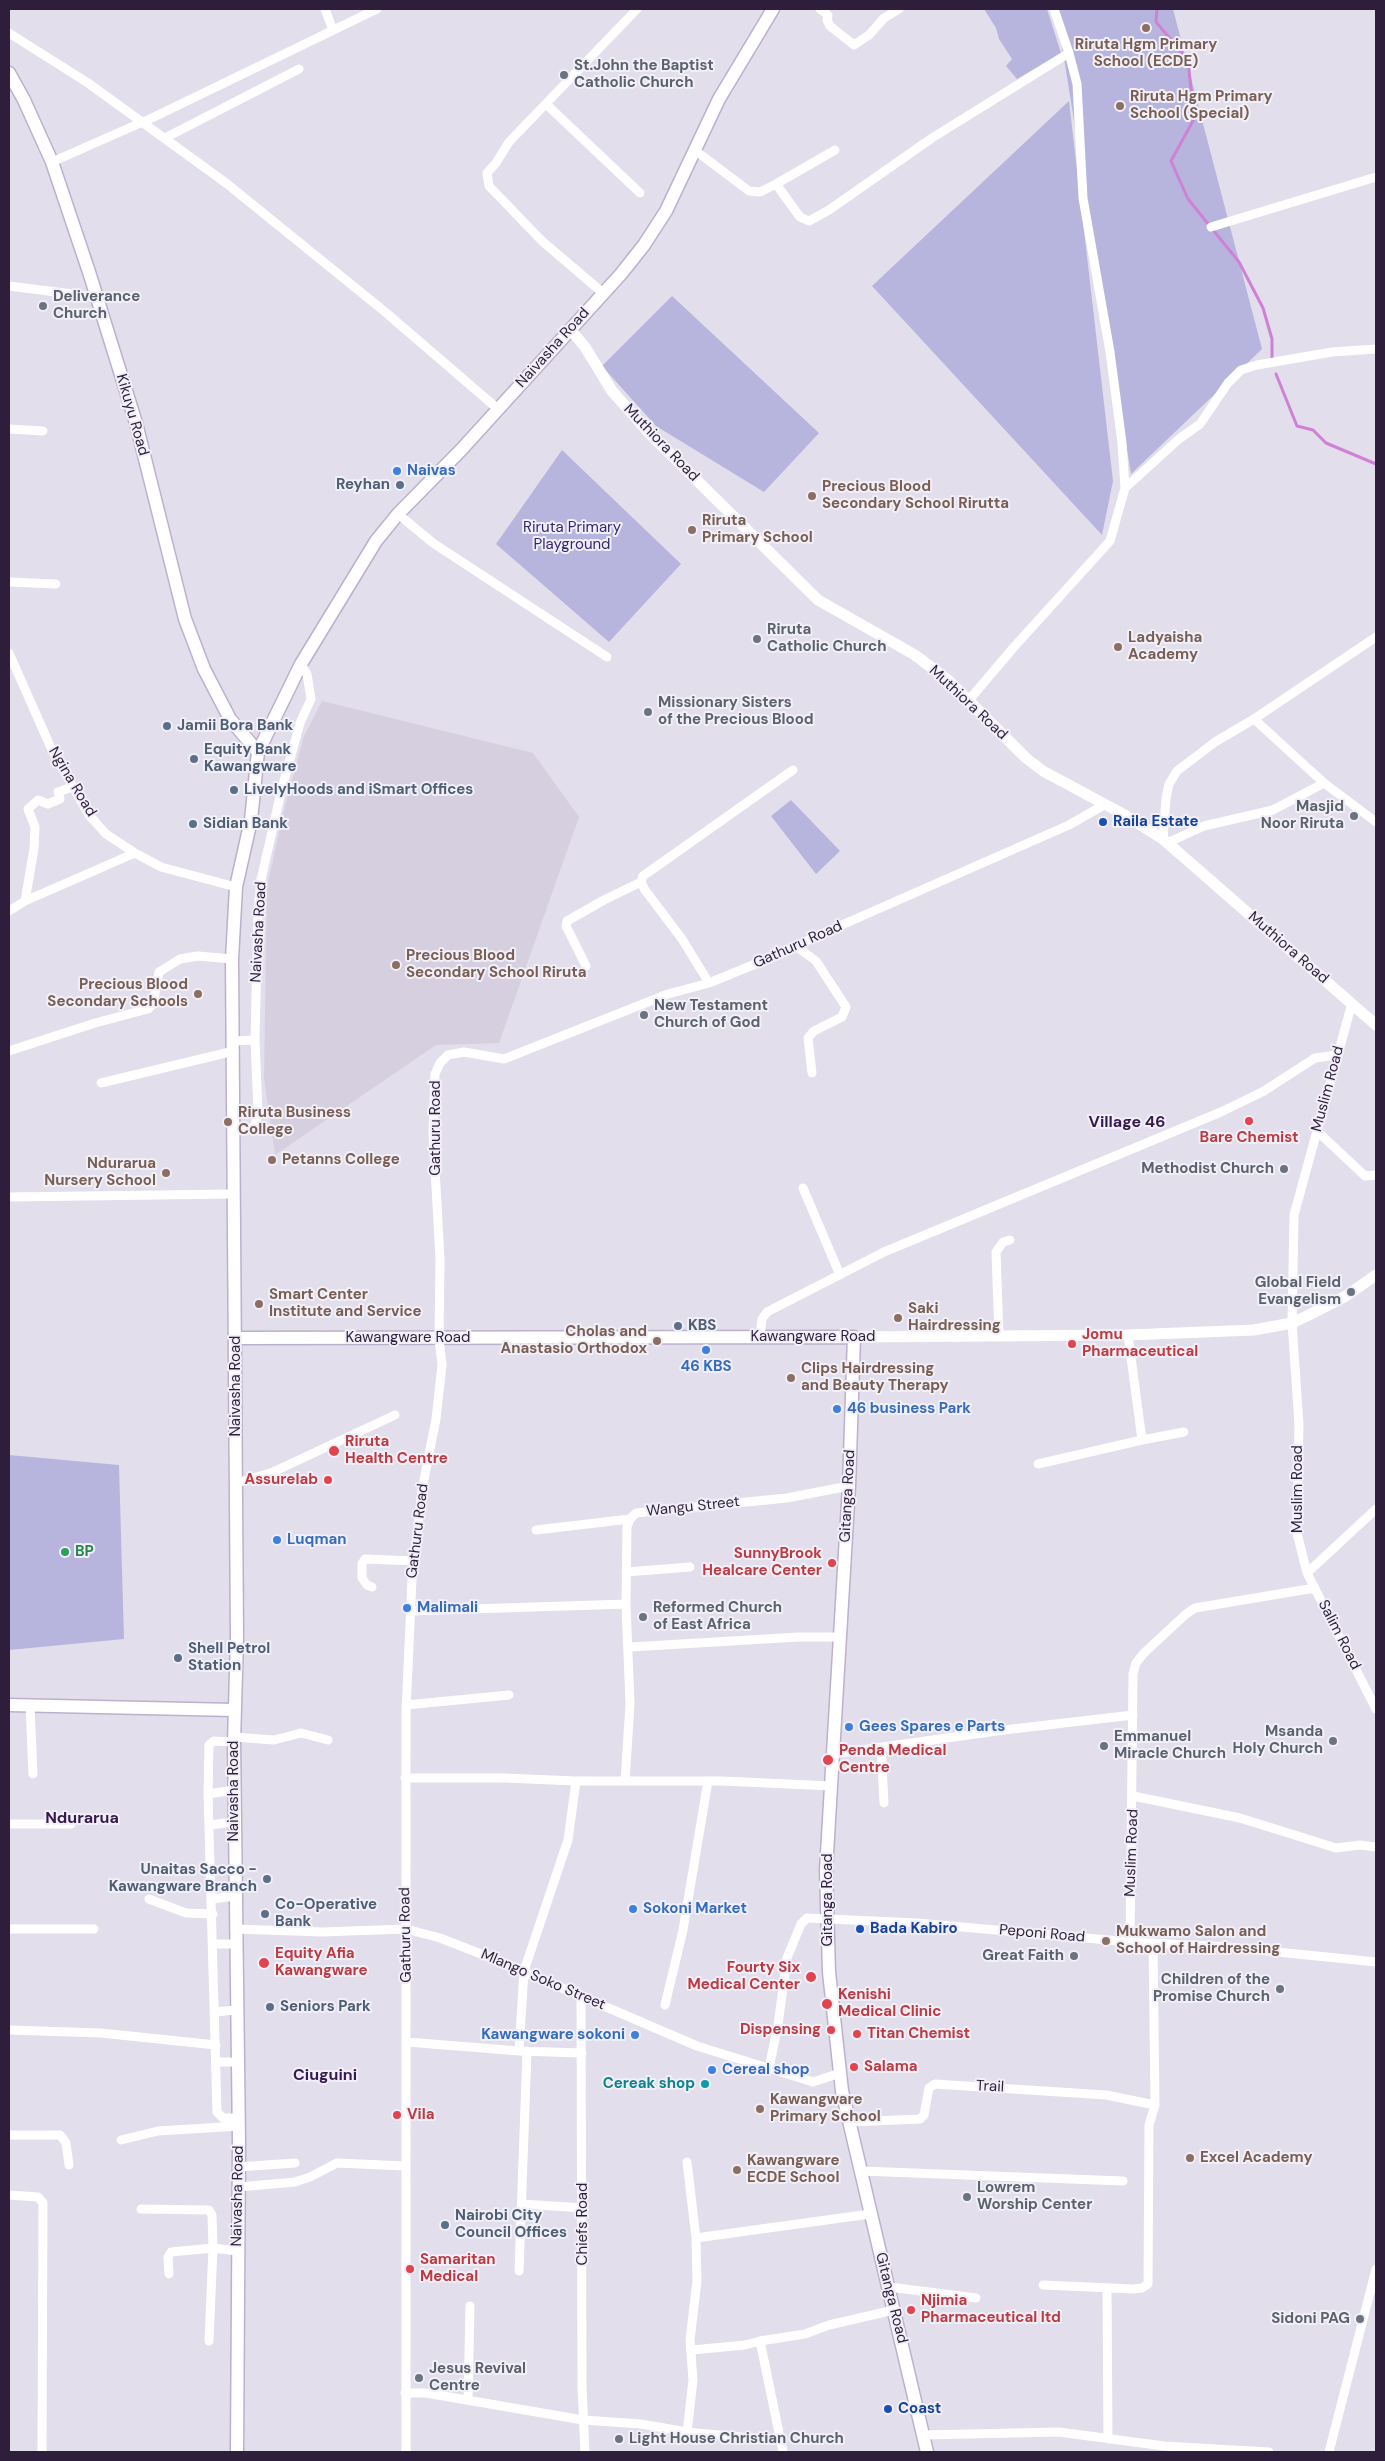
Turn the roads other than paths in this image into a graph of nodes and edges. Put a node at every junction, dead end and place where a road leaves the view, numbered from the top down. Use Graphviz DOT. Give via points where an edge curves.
graph roads {
  1 [pos="325,9"];
  2 [pos="378,9"];
  3 [pos="637,9"];
  4 [pos="773,9"];
  5 [pos="820,9"];
  6 [pos="899,9"];
  7 [pos="1054,9"];
  8 [pos="333,30"];
  9 [pos="9,33"];
  10 [pos="1069,53"];
  11 [pos="299,69"];
  12 [pos="9,72"];
  13 [pos="546,104"];
  14 [pos="143,122"];
  15 [pos="165,138"];
  16 [pos="696,150"];
  17 [pos="835,150"];
  18 [pos="52,162"];
  19 [pos="1376,177"];
  20 [pos="776,184"];
  21 [pos="640,193"];
  22 [pos="1211,227"];
  23 [pos="9,286"];
  24 [pos="603,293"];
  25 [pos="96,297"];
  26 [pos="570,329"];
  27 [pos="1376,349"];
  28 [pos="498,409"];
  29 [pos="9,429"];
  30 [pos="44,431"];
  31 [pos="1125,488"];
  32 [pos="398,514"];
  33 [pos="9,582"];
  34 [pos="56,584"];
  35 [pos="1376,637"];
  36 [pos="9,653"];
  37 [pos="607,657"];
  38 [pos="301,664"];
  39 [pos="969,700"];
  40 [pos="1254,719"];
  41 [pos="258,752"];
  42 [pos="793,770"];
  43 [pos="1324,783"];
  44 [pos="72,787"];
  45 [pos="1104,805"];
  46 [pos="1376,822"];
  47 [pos="1165,841"];
  48 [pos="134,853"];
  49 [pos="642,882"];
  50 [pos="236,888"];
  51 [pos="25,901"];
  52 [pos="9,911"];
  53 [pos="797,947"];
  54 [pos="232,959"];
  55 [pos="586,966"];
  56 [pos="709,983"];
  57 [pos="1352,1003"];
  58 [pos="1376,1025"];
  59 [pos="255,1040"];
  60 [pos="234,1046"];
  61 [pos="9,1051"];
  62 [pos="1337,1055"];
  63 [pos="812,1073"];
  64 [pos="101,1084"];
  65 [pos="233,1130"];
  66 [pos="1317,1131"];
  67 [pos="1376,1176"];
  68 [pos="803,1188"];
  69 [pos="233,1194"];
  70 [pos="9,1197"];
  71 [pos="1010,1240"];
  72 [pos="840,1275"];
  73 [pos="1376,1275"];
  74 [pos="1292,1323"];
  75 [pos="1128,1335"];
  76 [pos="760,1336"];
  77 [pos="999,1336"];
  78 [pos="854,1337"];
  79 [pos="236,1338"];
  80 [pos="439,1338"];
  81 [pos="395,1415"];
  82 [pos="1184,1432"];
  83 [pos="1142,1440"];
  84 [pos="1038,1464"];
  85 [pos="237,1483"];
  86 [pos="849,1486"];
  87 [pos="1376,1509"];
  88 [pos="630,1519"];
  89 [pos="536,1530"];
  90 [pos="414,1561"];
  91 [pos="690,1567"];
  92 [pos="626,1572"];
  93 [pos="1307,1573"];
  94 [pos="372,1587"];
  95 [pos="1314,1588"];
  96 [pos="626,1604"];
  97 [pos="410,1611"];
  98 [pos="840,1637"];
  99 [pos="630,1647"];
  100 [pos="509,1695"];
  101 [pos="9,1705"];
  102 [pos="30,1705"];
  103 [pos="406,1705"];
  104 [pos="1376,1709"];
  105 [pos="234,1710"];
  106 [pos="1133,1715"];
  107 [pos="234,1740"];
  108 [pos="328,1740"];
  109 [pos="881,1748"];
  110 [pos="833,1754"];
  111 [pos="33,1774"];
  112 [pos="405,1778"];
  113 [pos="576,1781"];
  114 [pos="625,1781"];
  115 [pos="708,1781"];
  116 [pos="832,1786"];
  117 [pos="234,1790"];
  118 [pos="208,1794"];
  119 [pos="1133,1796"];
  120 [pos="884,1803"];
  121 [pos="234,1822"];
  122 [pos="9,1824"];
  123 [pos="71,1824"];
  124 [pos="209,1825"];
  125 [pos="1376,1847"];
  126 [pos="234,1896"];
  127 [pos="149,1899"];
  128 [pos="212,1899"];
  129 [pos="213,1914"];
  130 [pos="827,1919"];
  131 [pos="94,1928"];
  132 [pos="9,1929"];
  133 [pos="235,1929"];
  134 [pos="406,1929"];
  135 [pos="1130,1942"];
  136 [pos="1153,1943"];
  137 [pos="213,1944"];
  138 [pos="235,1944"];
  139 [pos="1376,1962"];
  140 [pos="524,1971"];
  141 [pos="581,1996"];
  142 [pos="665,2005"];
  143 [pos="236,2010"];
  144 [pos="216,2012"];
  145 [pos="9,2030"];
  146 [pos="407,2042"];
  147 [pos="216,2045"];
  148 [pos="523,2051"];
  149 [pos="582,2053"];
  150 [pos="216,2062"];
  151 [pos="237,2062"];
  152 [pos="769,2068"];
  153 [pos="840,2073"];
  154 [pos="1154,2105"];
  155 [pos="238,2122"];
  156 [pos="850,2122"];
  157 [pos="9,2135"];
  158 [pos="122,2140"];
  159 [pos="687,2162"];
  160 [pos="295,2164"];
  161 [pos="70,2165"];
  162 [pos="405,2166"];
  163 [pos="238,2167"];
  164 [pos="861,2171"];
  165 [pos="1124,2181"];
  166 [pos="238,2187"];
  167 [pos="9,2195"];
  168 [pos="522,2204"];
  169 [pos="583,2208"];
  170 [pos="140,2210"];
  171 [pos="870,2214"];
  172 [pos="696,2238"];
  173 [pos="213,2248"];
  174 [pos="237,2251"];
  175 [pos="1376,2269"];
  176 [pos="519,2271"];
  177 [pos="169,2274"];
  178 [pos="1043,2285"];
  179 [pos="889,2287"];
  180 [pos="1107,2288"];
  181 [pos="976,2298"];
  182 [pos="470,2306"];
  183 [pos="894,2310"];
  184 [pos="209,2341"];
  185 [pos="760,2341"];
  186 [pos="692,2350"];
  187 [pos="405,2393"];
  188 [pos="468,2400"];
  189 [pos="584,2420"];
  190 [pos="687,2432"];
  191 [pos="924,2435"];
  192 [pos="1108,2439"];
  193 [pos="782,2441"];
  194 [pos="42,2452"];
  195 [pos="237,2452"];
  196 [pos="406,2452"];
  197 [pos="585,2452"];
  198 [pos="783,2452"];
  199 [pos="927,2452"];
  200 [pos="1269,2452"];
  201 [pos="1329,2452"];
  1 -- 8 [label="street"];
  2 -- 8 [label="street"];
  3 -- 13 [label="street"];
  4 -- 16 [label="main road, Naivasha Road" via="719,99"];
  5 -- 6 [label="street" via="828,15 830,26 854,45"];
  7 -- 10 [label="street"];
  8 -- 14 [label="street"];
  9 -- 14 [label="street"];
  10 -- 20 [label="street" via="925,142 814,219 805,221 800,217"];
  10 -- 31 [label="street" via="1077,84 1083,198 1110,352"];
  11 -- 15 [label="street"];
  12 -- 18 [label="main road, Kikuyu Road"];
  13 -- 21 [label="street"];
  13 -- 24 [label="street" via="509,142 486,173 486,180 542,241"];
  14 -- 15 [label="street"];
  14 -- 18 [label="street"];
  15 -- 28 [label="street" via="272,219"];
  16 -- 20 [label="street" via="749,191 760,192"];
  16 -- 24 [label="main road, Naivasha Road" via="666,211 644,245"];
  17 -- 20 [label="street"];
  18 -- 25 [label="main road, Kikuyu Road"];
  19 -- 22 [label="street"];
  23 -- 25 [label="street"];
  24 -- 26 [label="main road, Naivasha Road"];
  25 -- 41 [label="main road, Kikuyu Road" via="136,423 185,619 204,669 230,719"];
  26 -- 28 [label="main road, Naivasha Road"];
  26 -- 39 [label="street, Muthiora Road" via="612,391 651,435 818,600 915,655"];
  27 -- 31 [label="street" via="1332,352 1241,370 1200,424"];
  28 -- 32 [label="main road, Naivasha Road"];
  29 -- 30 [label="street"];
  31 -- 39 [label="street" via="1110,541"];
  32 -- 37 [label="street" via="433,543"];
  32 -- 38 [label="main road, Naivasha Road" via="376,542"];
  33 -- 34 [label="street"];
  35 -- 40 [label="street"];
  36 -- 44 [label="street, Ngina Road"];
  38 -- 41 [label="main road, Naivasha Road"];
  38 -- 59 [label="street, Naivasha Road" via="307,674 310,699 300,723 261,880"];
  39 -- 45 [label="street, Muthiora Road" via="1026,758"];
  40 -- 43 [label="street"];
  40 -- 47 [label="street" via="1215,742 1177,771 1169,784 1166,798"];
  41 -- 50 [label="main road, Naivasha Road" via="250,820"];
  42 -- 49 [label="street" via="655,867"];
  43 -- 46 [label="street"];
  43 -- 47 [label="street" via="1272,810 1204,826"];
  44 -- 48 [label="street, Ngina Road" via="106,834"];
  44 -- 51 [label="street" via="58,792 60,798 48,804 38,800 28,809 35,827"];
  45 -- 47 [label="street, Muthiora Road"];
  45 -- 53 [label="street, Gathuru Road" via="1069,825"];
  47 -- 57 [label="street, Muthiora Road"];
  48 -- 50 [label="street, Ngina Road" via="161,866"];
  48 -- 51 [label="street"];
  49 -- 55 [label="street" via="567,921 566,926"];
  49 -- 56 [label="street"];
  50 -- 54 [label="main road, Naivasha Road"];
  51 -- 52 [label="street"];
  53 -- 56 [label="street, Gathuru Road"];
  53 -- 63 [label="street" via="816,961 846,1007 842,1016 814,1031 808,1038"];
  54 -- 60 [label="main road, Naivasha Road"];
  54 -- 61 [label="street" via="198,956 180,959 158,972 154,1004 148,1009"];
  56 -- 80 [label="street, Gathuru Road" via="668,994 512,1056 497,1058 464,1052 448,1055 440,1064 435,1074 433,1132 440,1259"];
  57 -- 58 [label="street, Muthiora Road"];
  57 -- 62 [label="street, Muslim Road"];
  59 -- 60 [label="street"];
  59 -- 65 [label="street, Naivasha Road" via="258,1113 255,1126 247,1130"];
  60 -- 64 [label="street"];
  60 -- 65 [label="main road, Naivasha Road"];
  62 -- 66 [label="street, Muslim Road"];
  62 -- 72 [label="street" via="1315,1058 1264,1091 1221,1112 884,1252"];
  65 -- 69 [label="main road, Naivasha Road"];
  66 -- 67 [label="street" via="1365,1176"];
  66 -- 74 [label="street, Muslim Road" via="1294,1215"];
  68 -- 72 [label="street"];
  69 -- 70 [label="street"];
  69 -- 79 [label="main road, Naivasha Road"];
  71 -- 77 [label="street" via="1003,1242 996,1252"];
  72 -- 76 [label="street" via="766,1312"];
  73 -- 74 [label="street, Kawangware Road" via="1329,1305"];
  74 -- 75 [label="street, Kawangware Road" via="1234,1332"];
  74 -- 93 [label="street, Muslim Road" via="1299,1424 1297,1533"];
  75 -- 77 [label="street, Kawangware Road"];
  75 -- 83 [label="street"];
  76 -- 78 [label="main road, Kawangware Road"];
  76 -- 80 [label="main road, Kawangware Road"];
  77 -- 78 [label="street, Kawangware Road"];
  78 -- 86 [label="main road, Gitanga Road"];
  79 -- 80 [label="main road, Kawangware Road"];
  79 -- 85 [label="main road, Naivasha Road"];
  80 -- 90 [label="street, Gathuru Road" via="442,1365 440,1393 422,1490"];
  81 -- 85 [label="street" via="273,1472"];
  82 -- 83 [label="street"];
  83 -- 84 [label="street"];
  85 -- 105 [label="main road, Naivasha Road" via="238,1637"];
  86 -- 88 [label="street, Wangu Street" via="788,1498 647,1511 636,1513"];
  86 -- 98 [label="main road, Gitanga Road"];
  87 -- 93 [label="street"];
  88 -- 89 [label="street"];
  88 -- 92 [label="street, Wangu Street" via="626,1526"];
  90 -- 94 [label="street" via="365,1559 362,1578"];
  90 -- 97 [label="street, Gathuru Road"];
  91 -- 92 [label="street"];
  92 -- 96 [label="street, Wangu Street"];
  93 -- 95 [label="street, Muslim Road"];
  95 -- 104 [label="street, Salim Road"];
  95 -- 106 [label="street, Muslim Road" via="1205,1606 1186,1614 1136,1663"];
  96 -- 97 [label="street"];
  96 -- 99 [label="street, Wangu Street"];
  97 -- 103 [label="street, Gathuru Road"];
  98 -- 99 [label="street"];
  98 -- 110 [label="main road, Gitanga Road"];
  99 -- 114 [label="street, Wangu Street"];
  100 -- 103 [label="street"];
  101 -- 102 [label="main road"];
  102 -- 105 [label="main road"];
  102 -- 111 [label="street"];
  103 -- 112 [label="street, Gathuru Road"];
  105 -- 107 [label="main road, Naivasha Road"];
  106 -- 109 [label="street"];
  106 -- 119 [label="street, Muslim Road"];
  107 -- 108 [label="street" via="274,1740 301,1733"];
  107 -- 117 [label="main road, Naivasha Road"];
  107 -- 118 [label="street" via="214,1741 209,1745"];
  109 -- 110 [label="street"];
  109 -- 120 [label="street"];
  110 -- 116 [label="main road, Gitanga Road"];
  112 -- 113 [label="street"];
  112 -- 134 [label="street, Gathuru Road"];
  113 -- 114 [label="street"];
  113 -- 140 [label="street" via="568,1840"];
  114 -- 115 [label="street"];
  115 -- 116 [label="street"];
  115 -- 142 [label="street" via="683,1930"];
  116 -- 130 [label="main road, Gitanga Road" via="826,1870"];
  117 -- 118 [label="street"];
  117 -- 121 [label="main road, Naivasha Road"];
  118 -- 124 [label="street"];
  119 -- 125 [label="street" via="1240,1818 1336,1848 1360,1844"];
  119 -- 135 [label="street, Muslim Road"];
  121 -- 124 [label="street"];
  121 -- 126 [label="main road, Naivasha Road"];
  122 -- 123 [label="street"];
  124 -- 128 [label="street"];
  126 -- 128 [label="street"];
  126 -- 133 [label="main road, Naivasha Road"];
  127 -- 129 [label="street" via="186,1913"];
  128 -- 129 [label="street"];
  129 -- 137 [label="street"];
  130 -- 135 [label="street, Peponi Road" via="917,1923"];
  130 -- 152 [label="street, Peponi Road" via="807,1918 794,1938 787,1958"];
  130 -- 153 [label="main road, Gitanga Road"];
  131 -- 132 [label="street"];
  133 -- 134 [label="street, Mlango Soko Street" via="322,1932"];
  133 -- 138 [label="main road, Naivasha Road"];
  134 -- 140 [label="street, Mlango Soko Street" via="440,1938"];
  134 -- 146 [label="street, Gathuru Road"];
  135 -- 136 [label="street, Peponi Road"];
  136 -- 139 [label="street, Peponi Road"];
  136 -- 154 [label="street"];
  137 -- 138 [label="street"];
  137 -- 144 [label="street"];
  138 -- 143 [label="main road, Naivasha Road"];
  140 -- 141 [label="street, Mlango Soko Street"];
  140 -- 148 [label="street"];
  141 -- 149 [label="street, Chiefs Road"];
  141 -- 152 [label="street, Mlango Soko Street" via="697,2046"];
  143 -- 144 [label="street"];
  143 -- 151 [label="main road, Naivasha Road"];
  144 -- 147 [label="street"];
  145 -- 147 [label="street" via="101,2033"];
  146 -- 148 [label="street"];
  146 -- 162 [label="street, Gathuru Road"];
  147 -- 150 [label="street"];
  148 -- 149 [label="street"];
  148 -- 168 [label="street"];
  149 -- 169 [label="street, Chiefs Road"];
  150 -- 151 [label="street"];
  150 -- 155 [label="street" via="217,2112 222,2118"];
  151 -- 155 [label="main road, Naivasha Road"];
  152 -- 153 [label="street, Mlango Soko Street" via="813,2082"];
  153 -- 156 [label="main road, Gitanga Road"];
  154 -- 156 [label="street, Trail" via="1106,2095 936,2084 929,2088 924,2115 920,2119"];
  154 -- 180 [label="street" via="1149,2125 1148,2284 1138,2289"];
  155 -- 158 [label="street" via="158,2131"];
  155 -- 163 [label="main road, Naivasha Road"];
  156 -- 164 [label="main road, Gitanga Road"];
  157 -- 161 [label="street" via="60,2135 66,2143"];
  159 -- 172 [label="street"];
  160 -- 163 [label="street"];
  162 -- 166 [label="street" via="337,2162 295,2182"];
  162 -- 187 [label="street, Gathuru Road"];
  163 -- 166 [label="main road, Naivasha Road"];
  164 -- 165 [label="street"];
  164 -- 171 [label="main road, Gitanga Road"];
  166 -- 174 [label="main road, Naivasha Road"];
  167 -- 194 [label="street" via="38,2197 44,2203"];
  168 -- 169 [label="street"];
  168 -- 176 [label="street"];
  169 -- 189 [label="street, Chiefs Road"];
  170 -- 173 [label="street" via="209,2210"];
  171 -- 172 [label="street"];
  171 -- 179 [label="main road, Gitanga Road"];
  172 -- 186 [label="street" via="697,2281 690,2340"];
  173 -- 174 [label="street"];
  173 -- 177 [label="street" via="171,2252 168,2256"];
  173 -- 184 [label="street"];
  174 -- 195 [label="main road, Naivasha Road"];
  175 -- 201 [label="street"];
  178 -- 180 [label="street"];
  179 -- 181 [label="street"];
  179 -- 183 [label="main road, Gitanga Road"];
  180 -- 192 [label="street"];
  182 -- 188 [label="street"];
  183 -- 185 [label="street" via="805,2334"];
  183 -- 191 [label="main road, Gitanga Road"];
  185 -- 186 [label="street"];
  185 -- 193 [label="street"];
  186 -- 190 [label="street" via="693,2380"];
  187 -- 188 [label="street"];
  187 -- 196 [label="street, Gathuru Road"];
  188 -- 189 [label="street"];
  189 -- 190 [label="street" via="641,2424"];
  189 -- 197 [label="street, Chiefs Road"];
  190 -- 193 [label="street"];
  191 -- 192 [label="street" via="1059,2432"];
  191 -- 199 [label="main road, Gitanga Road"];
  192 -- 200 [label="street"];
  193 -- 198 [label="street"];
}
